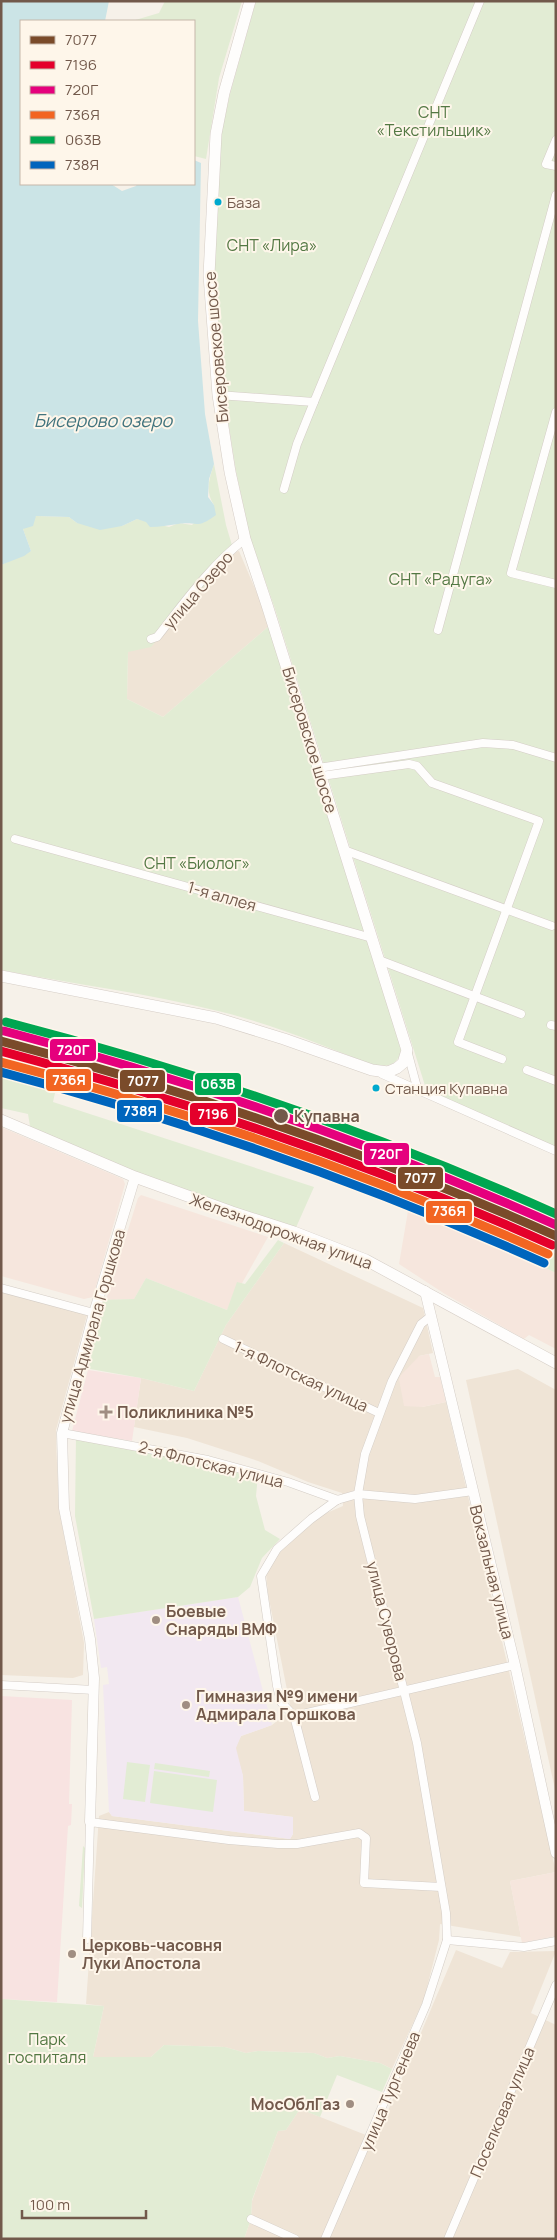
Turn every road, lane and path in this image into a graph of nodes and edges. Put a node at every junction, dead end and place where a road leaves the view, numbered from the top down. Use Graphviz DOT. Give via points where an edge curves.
graph roads {
  1 [pos="250,1"];
  2 [pos="480,1"];
  3 [pos="556,140"];
  4 [pos="556,166"];
  5 [pos="556,195"];
  6 [pos="218,395"];
  7 [pos="314,402"];
  8 [pos="556,412"];
  9 [pos="284,489"];
  10 [pos="244,539"];
  11 [pos="556,584"];
  12 [pos="438,630"];
  13 [pos="151,639"];
  14 [pos="556,758"];
  15 [pos="320,772"];
  16 [pos="15,839"];
  17 [pos="344,850"];
  18 [pos="507,909"];
  19 [pos="552,926"];
  20 [pos="372,938"];
  21 [pos="379,960"];
  22 [pos="1,976"];
  23 [pos="475,996"];
  24 [pos="521,1014"];
  25 [pos="407,1050"];
  26 [pos="502,1058"];
  27 [pos="372,1070"];
  28 [pos="527,1070"];
  29 [pos="556,1081"];
  30 [pos="418,1091"];
  31 [pos="1,1120"];
  32 [pos="556,1151"];
  33 [pos="135,1177"];
  34 [pos="1,1288"];
  35 [pos="424,1291"];
  36 [pos="94,1313"];
  37 [pos="431,1316"];
  38 [pos="223,1339"];
  39 [pos="556,1363"];
  40 [pos="380,1413"];
  41 [pos="62,1432"];
  42 [pos="473,1491"];
  43 [pos="358,1494"];
  44 [pos="337,1500"];
  45 [pos="516,1665"];
  46 [pos="1,1685"];
  47 [pos="94,1690"];
  48 [pos="405,1691"];
  49 [pos="294,1716"];
  50 [pos="314,1797"];
  51 [pos="90,1822"];
  52 [pos="556,1853"];
  53 [pos="442,1887"];
  54 [pos="87,1939"];
  55 [pos="447,1940"];
  56 [pos="556,1941"];
  57 [pos="556,1985"];
  58 [pos="251,2218"];
  59 [pos="295,2239"];
  60 [pos="325,2239"];
  61 [pos="448,2239"];
  1 -- 6 [label="main road, Бисеровское шоссе" via="224,93 215,143 209,275"];
  2 -- 7 [label="street"];
  3 -- 4 [label="street" via="546,164"];
  5 -- 12 [label="street"];
  6 -- 7 [label="street"];
  6 -- 10 [label="main road, Бисеровское шоссе"];
  7 -- 9 [label="street"];
  8 -- 11 [label="street" via="511,573"];
  10 -- 13 [label="street, улица Озеро" via="228,552 157,638"];
  10 -- 15 [label="main road, Бисеровское шоссе"];
  14 -- 15 [label="street" via="513,745 483,743"];
  15 -- 17 [label="main road, Бисеровское шоссе"];
  15 -- 18 [label="street" via="409,764 417,766 432,782 539,821"];
  16 -- 20 [label="street, 1-я аллея"];
  17 -- 18 [label="street"];
  17 -- 20 [label="main road, Бисеровское шоссе"];
  18 -- 19 [label="street"];
  18 -- 23 [label="street"];
  20 -- 21 [label="main road, Бисеровское шоссе"];
  21 -- 23 [label="street"];
  21 -- 25 [label="main road, Бисеровское шоссе"];
  22 -- 27 [label="main road" via="216,1018"];
  23 -- 24 [label="street"];
  23 -- 26 [label="street" via="458,1042"];
  25 -- 27 [label="main road" via="403,1063 397,1068 388,1072"];
  25 -- 30 [label="street"];
  27 -- 30 [label="street"];
  28 -- 29 [label="street"];
  30 -- 32 [label="street"];
  31 -- 33 [label="main road, Железнодорожная улица"];
  33 -- 35 [label="main road, Железнодорожная улица" via="366,1260"];
  33 -- 36 [label="street, улица Адмирала Горшкова"];
  34 -- 36 [label="street"];
  35 -- 37 [label="street, Вокзальная улица"];
  35 -- 39 [label="main road, Железнодорожная улица"];
  36 -- 41 [label="street, улица Адмирала Горшкова"];
  37 -- 40 [label="street, улица Суворова" via="422,1324 405,1352"];
  37 -- 42 [label="street, Вокзальная улица"];
  38 -- 40 [label="street, 1-я Флотская улица"];
  40 -- 43 [label="street, улица Суворова" via="364,1454"];
  41 -- 44 [label="street, 2-я Флотская улица" via="208,1460 288,1482"];
  41 -- 47 [label="street, улица Адмирала Горшкова" via="64,1508 90,1639"];
  42 -- 43 [label="street" via="415,1499"];
  42 -- 45 [label="street, Вокзальная улица"];
  43 -- 44 [label="street"];
  43 -- 48 [label="street, улица Суворова" via="360,1516"];
  44 -- 49 [label="street" via="278,1549 261,1576 277,1686 281,1702"];
  45 -- 48 [label="street"];
  45 -- 52 [label="street, Вокзальная улица"];
  46 -- 47 [label="street"];
  47 -- 51 [label="street, улица Адмирала Горшкова"];
  48 -- 49 [label="street"];
  48 -- 53 [label="street, улица Суворова"];
  49 -- 50 [label="street"];
  51 -- 53 [label="street" via="278,1844 297,1844 359,1833 366,1838 364,1883"];
  51 -- 54 [label="street"];
  53 -- 55 [label="street, улица Суворова"];
  55 -- 56 [label="street" via="524,1947"];
  55 -- 60 [label="street, улица Тургенева" via="426,2006"];
  57 -- 61 [label="street, Поселковая улица"];
  58 -- 59 [label="street"];
}
